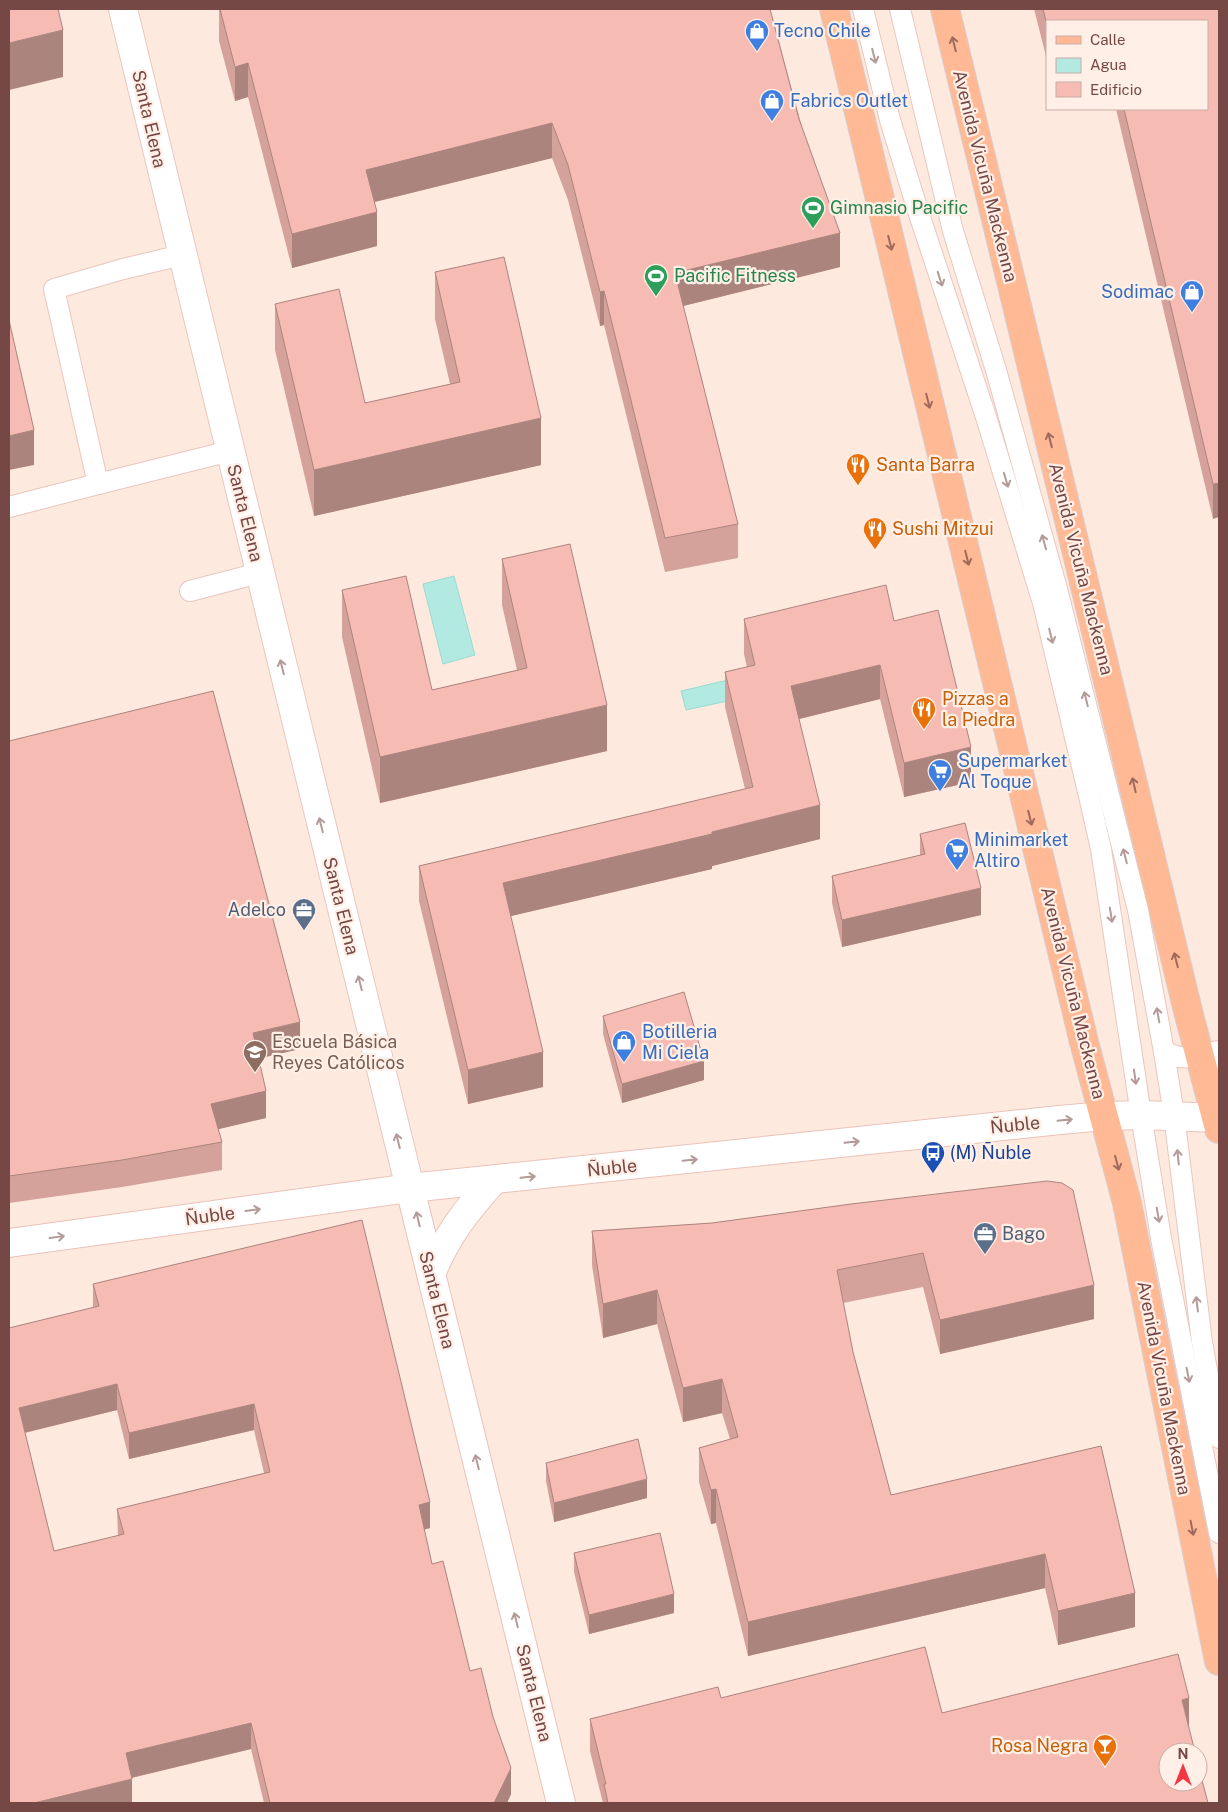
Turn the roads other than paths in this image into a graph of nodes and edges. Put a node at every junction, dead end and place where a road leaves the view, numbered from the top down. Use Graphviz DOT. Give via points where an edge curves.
graph roads {
  1 [pos="123,9"];
  2 [pos="834,9"];
  3 [pos="863,9"];
  4 [pos="900,9"];
  5 [pos="945,9"];
  6 [pos="182,255"];
  7 [pos="230,451"];
  8 [pos="98,484"];
  9 [pos="9,507"];
  10 [pos="260,573"];
  11 [pos="190,591"];
  12 [pos="1164,1052"];
  13 [pos="1210,1057"];
  14 [pos="1104,1116"];
  15 [pos="1141,1116"];
  16 [pos="1174,1116"];
  17 [pos="1218,1122"];
  18 [pos="492,1180"];
  19 [pos="410,1188"];
  20 [pos="9,1243"];
  21 [pos="431,1274"];
  22 [pos="1219,1438"];
  23 [pos="1219,1533"];
  24 [pos="1219,1660"];
  25 [pos="561,1803"];
  1 -- 6 [label="main road, Santa Elena"];
  2 -- 14 [label="main road, Avenida Vicuña Mackenna, one-way"];
  3 -- 15 [label="lane, one-way" via="890,120 1043,604 1101,849"];
  12 -- 4 [label="lane, one-way" via="1138,910 1112,802 1058,589 953,231"];
  13 -- 5 [label="main road, Avenida Vicuña Mackenna, one-way"];
  6 -- 7 [label="main road, Santa Elena"];
  6 -- 8 [label="lane" via="54,289"];
  7 -- 8 [label="lane"];
  7 -- 10 [label="main road, Santa Elena"];
  8 -- 9 [label="lane"];
  10 -- 11 [label="lane"];
  19 -- 10 [label="main road, Santa Elena, one-way"];
  12 -- 13 [label="lane" via="1179,1057"];
  12 -- 16 [label="lane"];
  13 -- 17 [label="main road, Avenida Vicuña Mackenna"];
  14 -- 15 [label="main road, Ñuble"];
  18 -- 14 [label="main road, Ñuble, one-way"];
  14 -- 24 [label="main road, Avenida Vicuña Mackenna, one-way" via="1127,1203"];
  15 -- 16 [label="main road, Ñuble"];
  15 -- 23 [label="lane, one-way" via="1161,1238"];
  16 -- 17 [label="main road, Ñuble"];
  22 -- 16 [label="lane, one-way" via="1202,1342"];
  18 -- 19 [label="main road, Ñuble"];
  18 -- 21 [label="main road" via="455,1227"];
  20 -- 19 [label="main road, Ñuble, one-way"];
  21 -- 19 [label="main road, Santa Elena, one-way"];
  25 -- 21 [label="main road, Santa Elena, one-way"];
}
